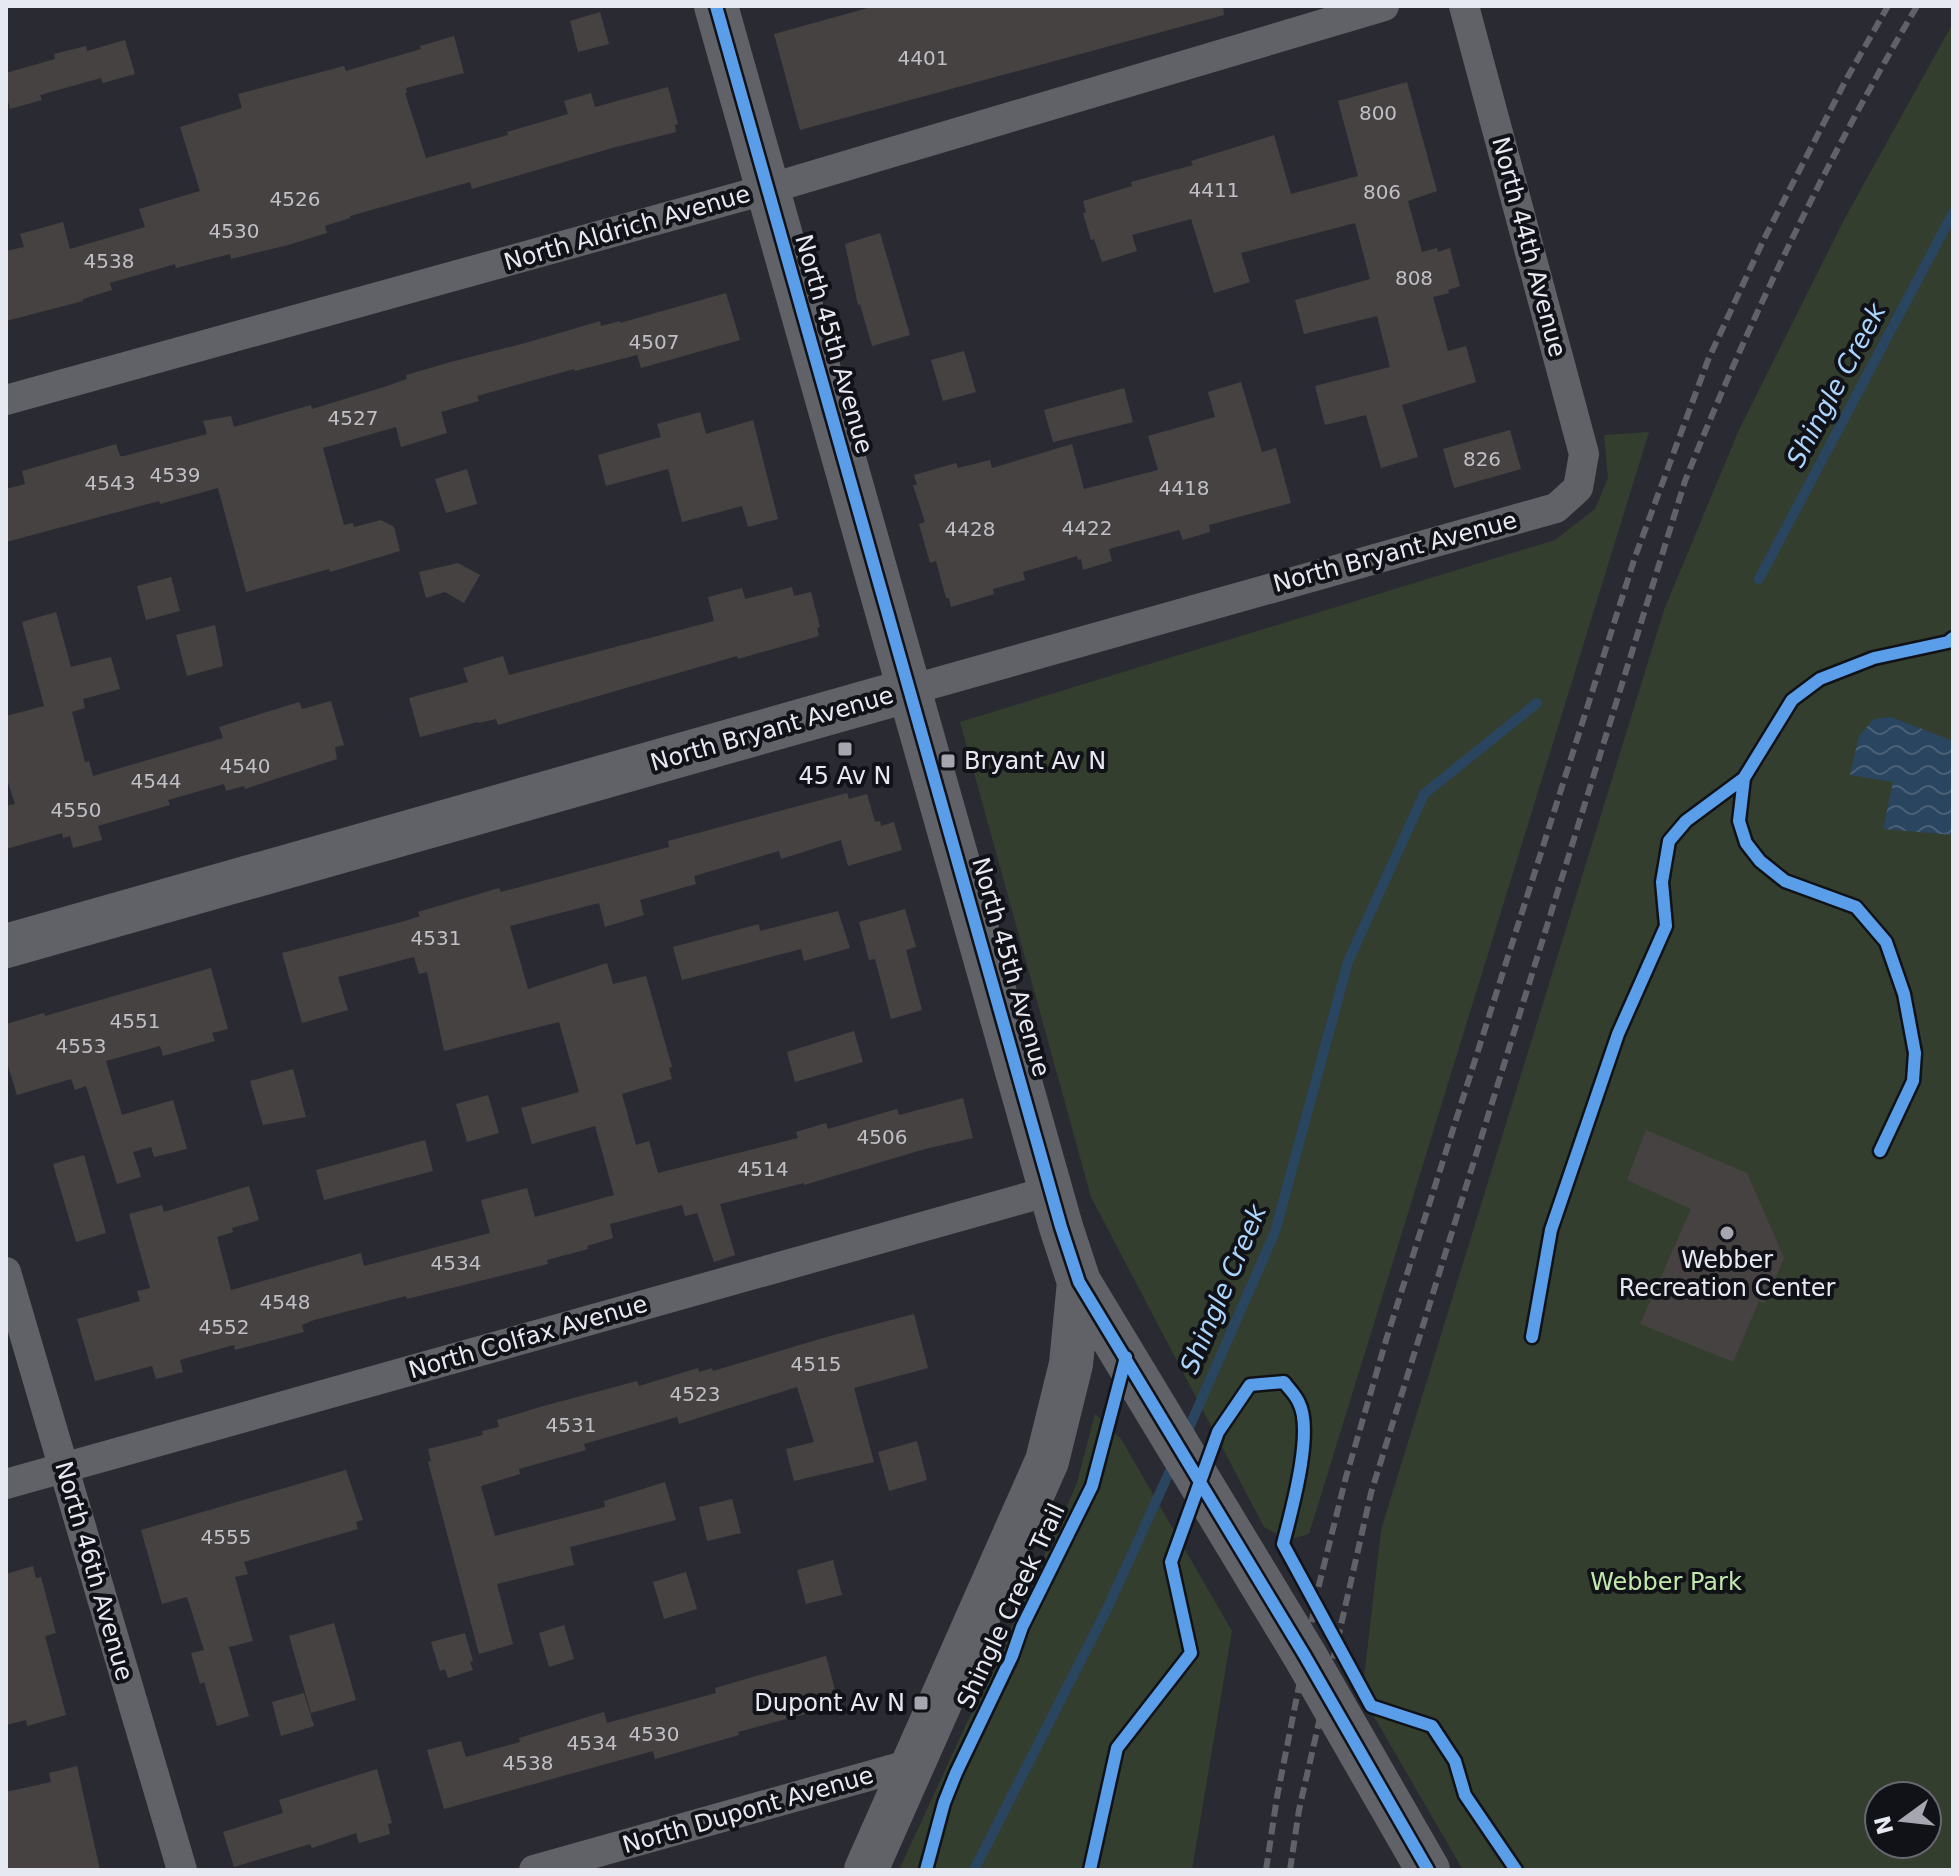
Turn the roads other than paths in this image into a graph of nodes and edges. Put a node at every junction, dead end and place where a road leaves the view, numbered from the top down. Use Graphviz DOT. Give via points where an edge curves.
graph roads {
  1 [pos="716,6"];
  2 [pos="1384,6"];
  3 [pos="1464,6"];
  4 [pos="768,189"];
  5 [pos="6,400"];
  6 [pos="1578,488"];
  7 [pos="910,690"];
  8 [pos="6,946"];
  9 [pos="1050,1191"];
  10 [pos="6,1272"];
  11 [pos="1079,1282"];
  12 [pos="65,1467"];
  13 [pos="6,1484"];
  14 [pos="915,1763"];
  15 [pos="182,1870"];
  16 [pos="534,1870"];
  17 [pos="866,1870"];
  18 [pos="1428,1870"];
  1 -- 4 [label="street, North 45th Avenue"];
  2 -- 4 [label="street, North Aldrich Avenue"];
  3 -- 6 [label="street, North 44th Avenue" via="1584,454"];
  4 -- 5 [label="street, North Aldrich Avenue"];
  4 -- 7 [label="street, North 45th Avenue"];
  6 -- 7 [label="street, North Bryant Avenue" via="1556,508"];
  7 -- 8 [label="street, North Bryant Avenue"];
  7 -- 9 [label="street, North 45th Avenue"];
  9 -- 11 [label="street, North 45th Avenue"];
  9 -- 12 [label="street, North Colfax Avenue"];
  10 -- 12 [label="street, North 46th Avenue"];
  11 -- 14 [label="street" via="1071,1364 1047,1461"];
  11 -- 18 [label="street, North 45th Avenue"];
  12 -- 13 [label="street, North Colfax Avenue"];
  12 -- 15 [label="street, North 46th Avenue"];
  14 -- 16 [label="street, North Dupont Avenue"];
  14 -- 17 [label="street"];
}
